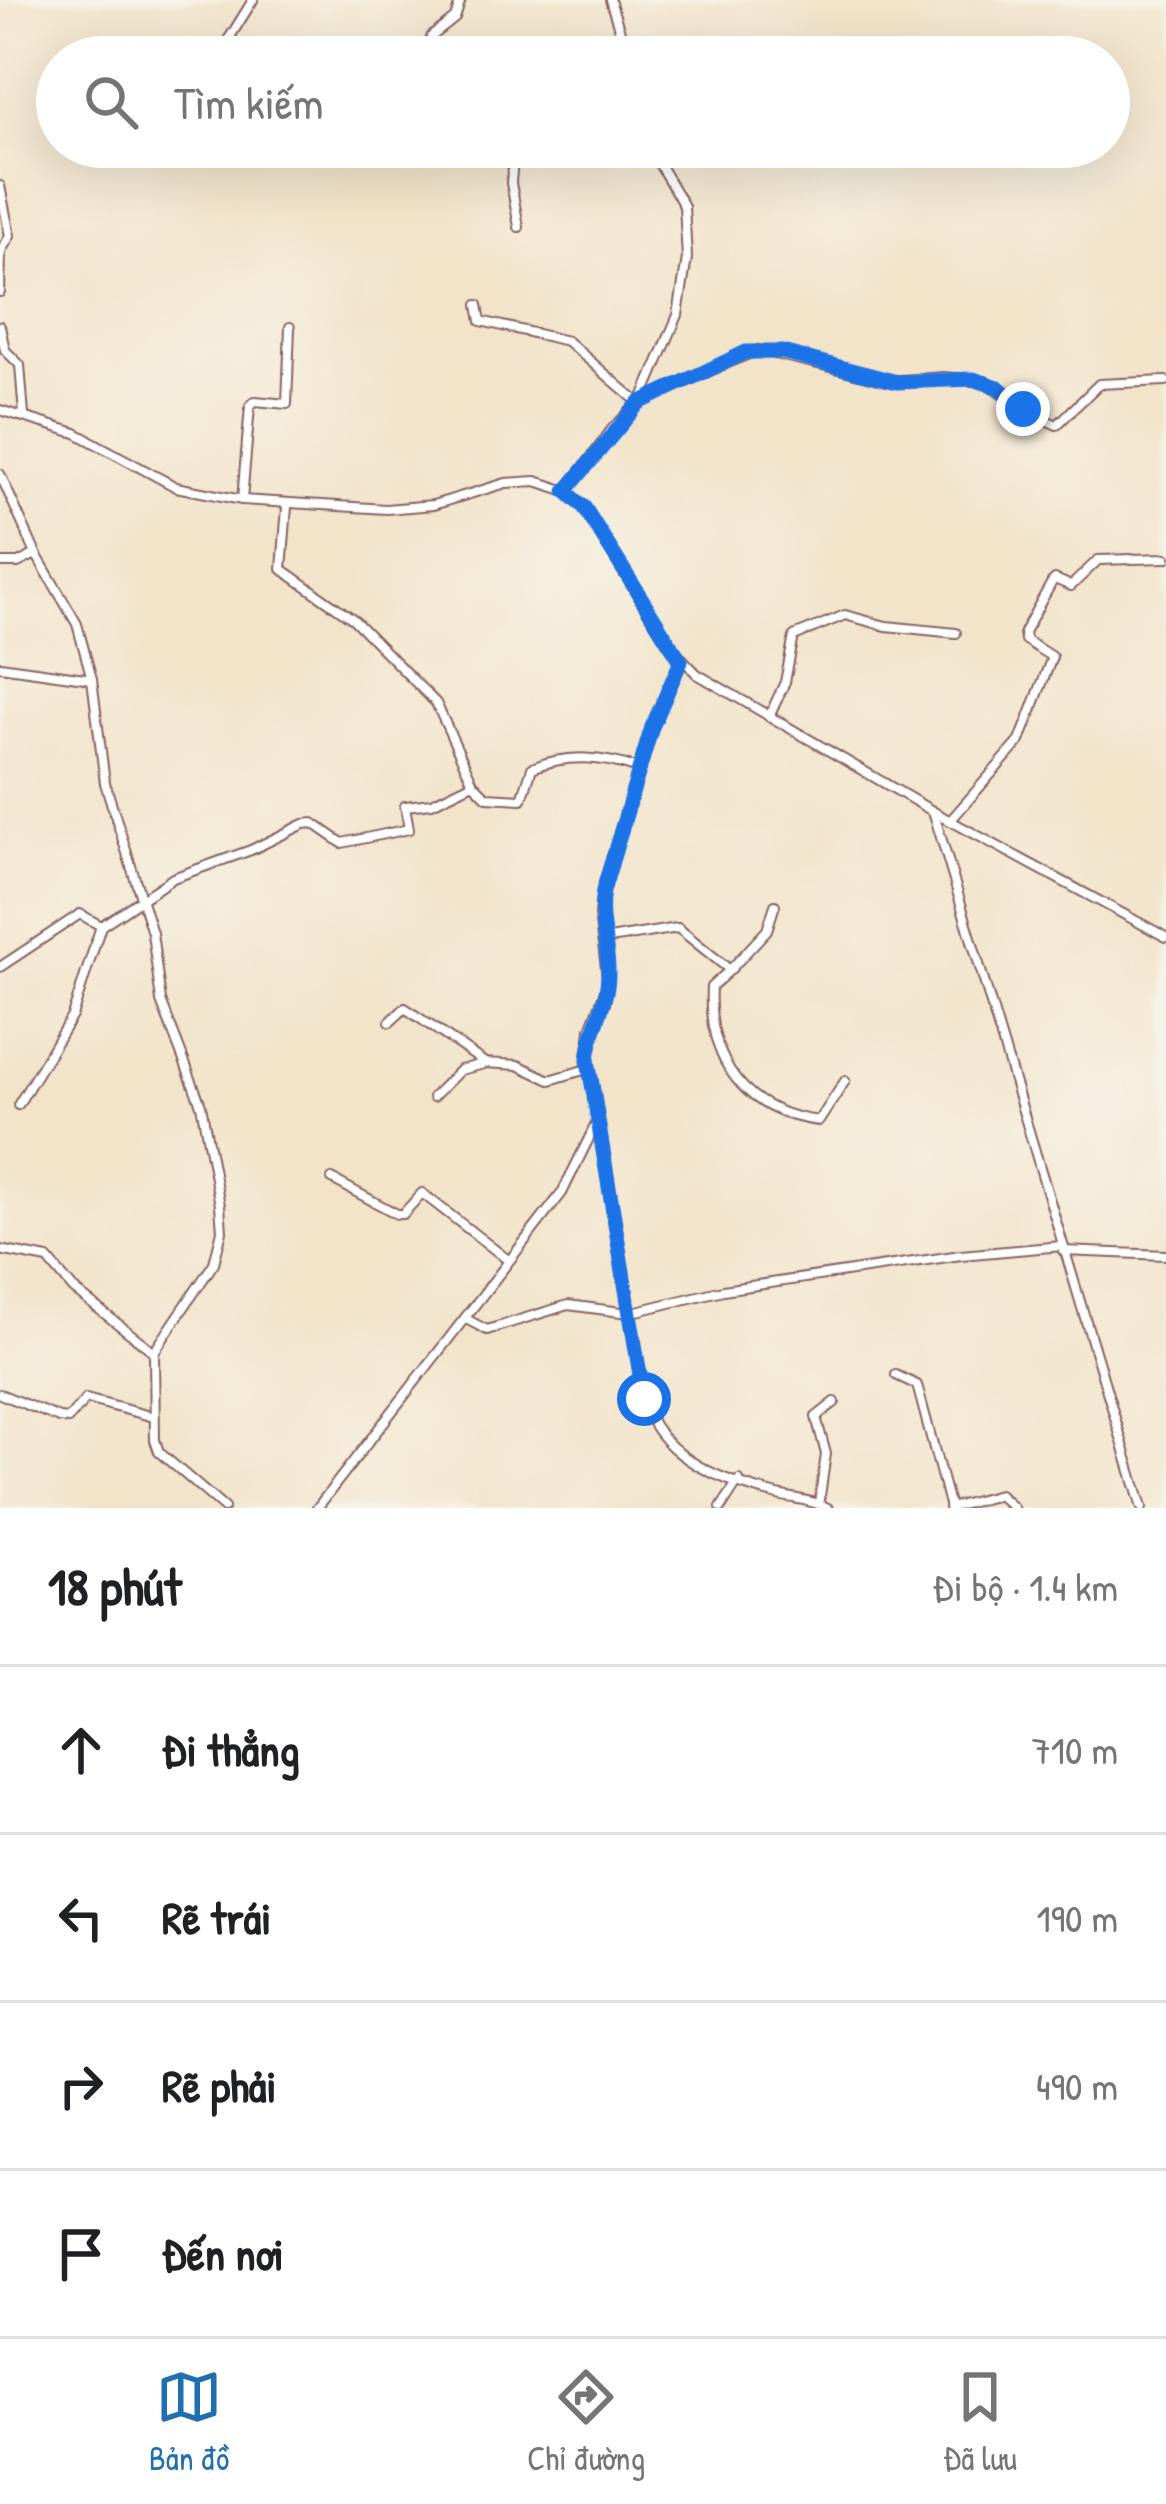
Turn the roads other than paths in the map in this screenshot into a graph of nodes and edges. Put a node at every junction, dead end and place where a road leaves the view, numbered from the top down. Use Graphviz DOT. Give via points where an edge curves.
graph roads {
  1 [pos="253,0"];
  2 [pos="461,0"];
  3 [pos="610,0"];
  4 [pos="231,36"];
  5 [pos="432,36"];
  6 [pos="621,36"];
  7 [pos="512,168"];
  8 [pos="663,168"];
  9 [pos="0,186"];
  10 [pos="518,227"];
  11 [pos="1,249"];
  12 [pos="0,292"];
  13 [pos="478,305"];
  14 [pos="0,326"];
  15 [pos="290,327"];
  16 [pos="1166,381"];
  17 [pos="640,401"];
  18 [pos="0,410"];
  19 [pos="24,415"];
  20 [pos="0,474"];
  21 [pos="566,491"];
  22 [pos="242,500"];
  23 [pos="287,507"];
  24 [pos="36,554"];
  25 [pos="1166,558"];
  26 [pos="0,562"];
  27 [pos="956,633"];
  28 [pos="681,661"];
  29 [pos="0,666"];
  30 [pos="92,679"];
  31 [pos="769,717"];
  32 [pos="639,769"];
  33 [pos="473,783"];
  34 [pos="934,812"];
  35 [pos="950,821"];
  36 [pos="143,896"];
  37 [pos="776,905"];
  38 [pos="101,926"];
  39 [pos="1166,937"];
  40 [pos="603,940"];
  41 [pos="0,967"];
  42 [pos="730,970"];
  43 [pos="390,1022"];
  44 [pos="485,1063"];
  45 [pos="587,1069"];
  46 [pos="845,1081"];
  47 [pos="433,1097"];
  48 [pos="18,1106"];
  49 [pos="598,1121"];
  50 [pos="332,1179"];
  51 [pos="1063,1249"];
  52 [pos="0,1250"];
  53 [pos="1166,1255"];
  54 [pos="508,1260"];
  55 [pos="629,1313"];
  56 [pos="466,1319"];
  57 [pos="154,1352"];
  58 [pos="896,1376"];
  59 [pos="0,1394"];
  60 [pos="836,1402"];
  61 [pos="154,1417"];
  62 [pos="739,1480"];
  63 [pos="770,1493"];
  64 [pos="824,1506"];
  65 [pos="224,1508"];
  66 [pos="317,1508"];
  67 [pos="722,1508"];
  68 [pos="773,1508"];
  69 [pos="949,1508"];
  70 [pos="1013,1508"];
  71 [pos="1142,1508"];
  1 -- 4 [label="street"];
  2 -- 5 [label="street" via="455,18"];
  3 -- 6 [label="street"];
  7 -- 10 [label="street"];
  8 -- 17 [label="street" via="682,198 687,258 676,324"];
  9 -- 11 [label="street" via="10,236"];
  11 -- 12 [label="street"];
  13 -- 17 [label="street" via="481,321 576,346"];
  14 -- 19 [label="street" via="5,350 20,365"];
  15 -- 22 [label="street" via="287,404 250,406"];
  16 -- 17 [label="street" via="1099,384 1057,425 986,382 890,381 758,350"];
  17 -- 21 [label="street"];
  18 -- 19 [label="street"];
  19 -- 22 [label="street" via="176,487"];
  20 -- 24 [label="street"];
  21 -- 23 [label="street" via="524,481 422,507"];
  21 -- 28 [label="street"];
  22 -- 23 [label="street"];
  23 -- 33 [label="street" via="282,568 353,619 436,703"];
  24 -- 26 [label="street"];
  24 -- 30 [label="street" via="77,624"];
  25 -- 35 [label="street" via="1098,560 1071,586 1055,578 1024,632 1052,657 1023,735"];
  27 -- 31 [label="street" via="845,615 794,636"];
  28 -- 31 [label="street"];
  28 -- 32 [label="street"];
  29 -- 30 [label="street"];
  30 -- 36 [label="street" via="105,783"];
  31 -- 34 [label="street"];
  32 -- 33 [label="street" via="610,759 554,760 532,767 522,799 504,802"];
  32 -- 40 [label="street" via="603,891"];
  33 -- 36 [label="street" via="405,806 406,832 342,842 304,824"];
  34 -- 35 [label="street"];
  34 -- 51 [label="street"];
  35 -- 39 [label="street"];
  36 -- 38 [label="street"];
  36 -- 57 [label="street" via="161,1001 201,1105 222,1231 205,1282"];
  37 -- 42 [label="street" via="767,930"];
  38 -- 41 [label="street" via="80,914"];
  38 -- 48 [label="street" via="72,1016"];
  40 -- 42 [label="street" via="677,928"];
  40 -- 45 [label="street" via="607,991 591,1029"];
  42 -- 46 [label="street" via="711,987 711,1008 745,1094 819,1120"];
  43 -- 44 [label="street" via="405,1008"];
  44 -- 45 [label="street" via="518,1065 557,1081"];
  44 -- 47 [label="street" via="460,1070"];
  45 -- 49 [label="street"];
  49 -- 54 [label="street" via="566,1185"];
  49 -- 55 [label="street"];
  50 -- 54 [label="street" via="397,1214 422,1193"];
  51 -- 53 [label="street"];
  51 -- 55 [label="street" via="981,1252 723,1290"];
  51 -- 71 [label="street"];
  52 -- 57 [label="street" via="48,1258 73,1289"];
  54 -- 56 [label="street"];
  55 -- 56 [label="street" via="568,1305 487,1330"];
  55 -- 62 [label="street" via="657,1432 680,1458"];
  56 -- 66 [label="street"];
  57 -- 61 [label="street"];
  58 -- 69 [label="street" via="917,1385"];
  59 -- 61 [label="street" via="59,1418 86,1399"];
  60 -- 64 [label="street" via="817,1414"];
  61 -- 65 [label="street" via="155,1448"];
  62 -- 63 [label="street"];
  62 -- 67 [label="street"];
  63 -- 64 [label="street"];
  63 -- 68 [label="street"];
  69 -- 70 [label="street" via="999,1495"];
}
